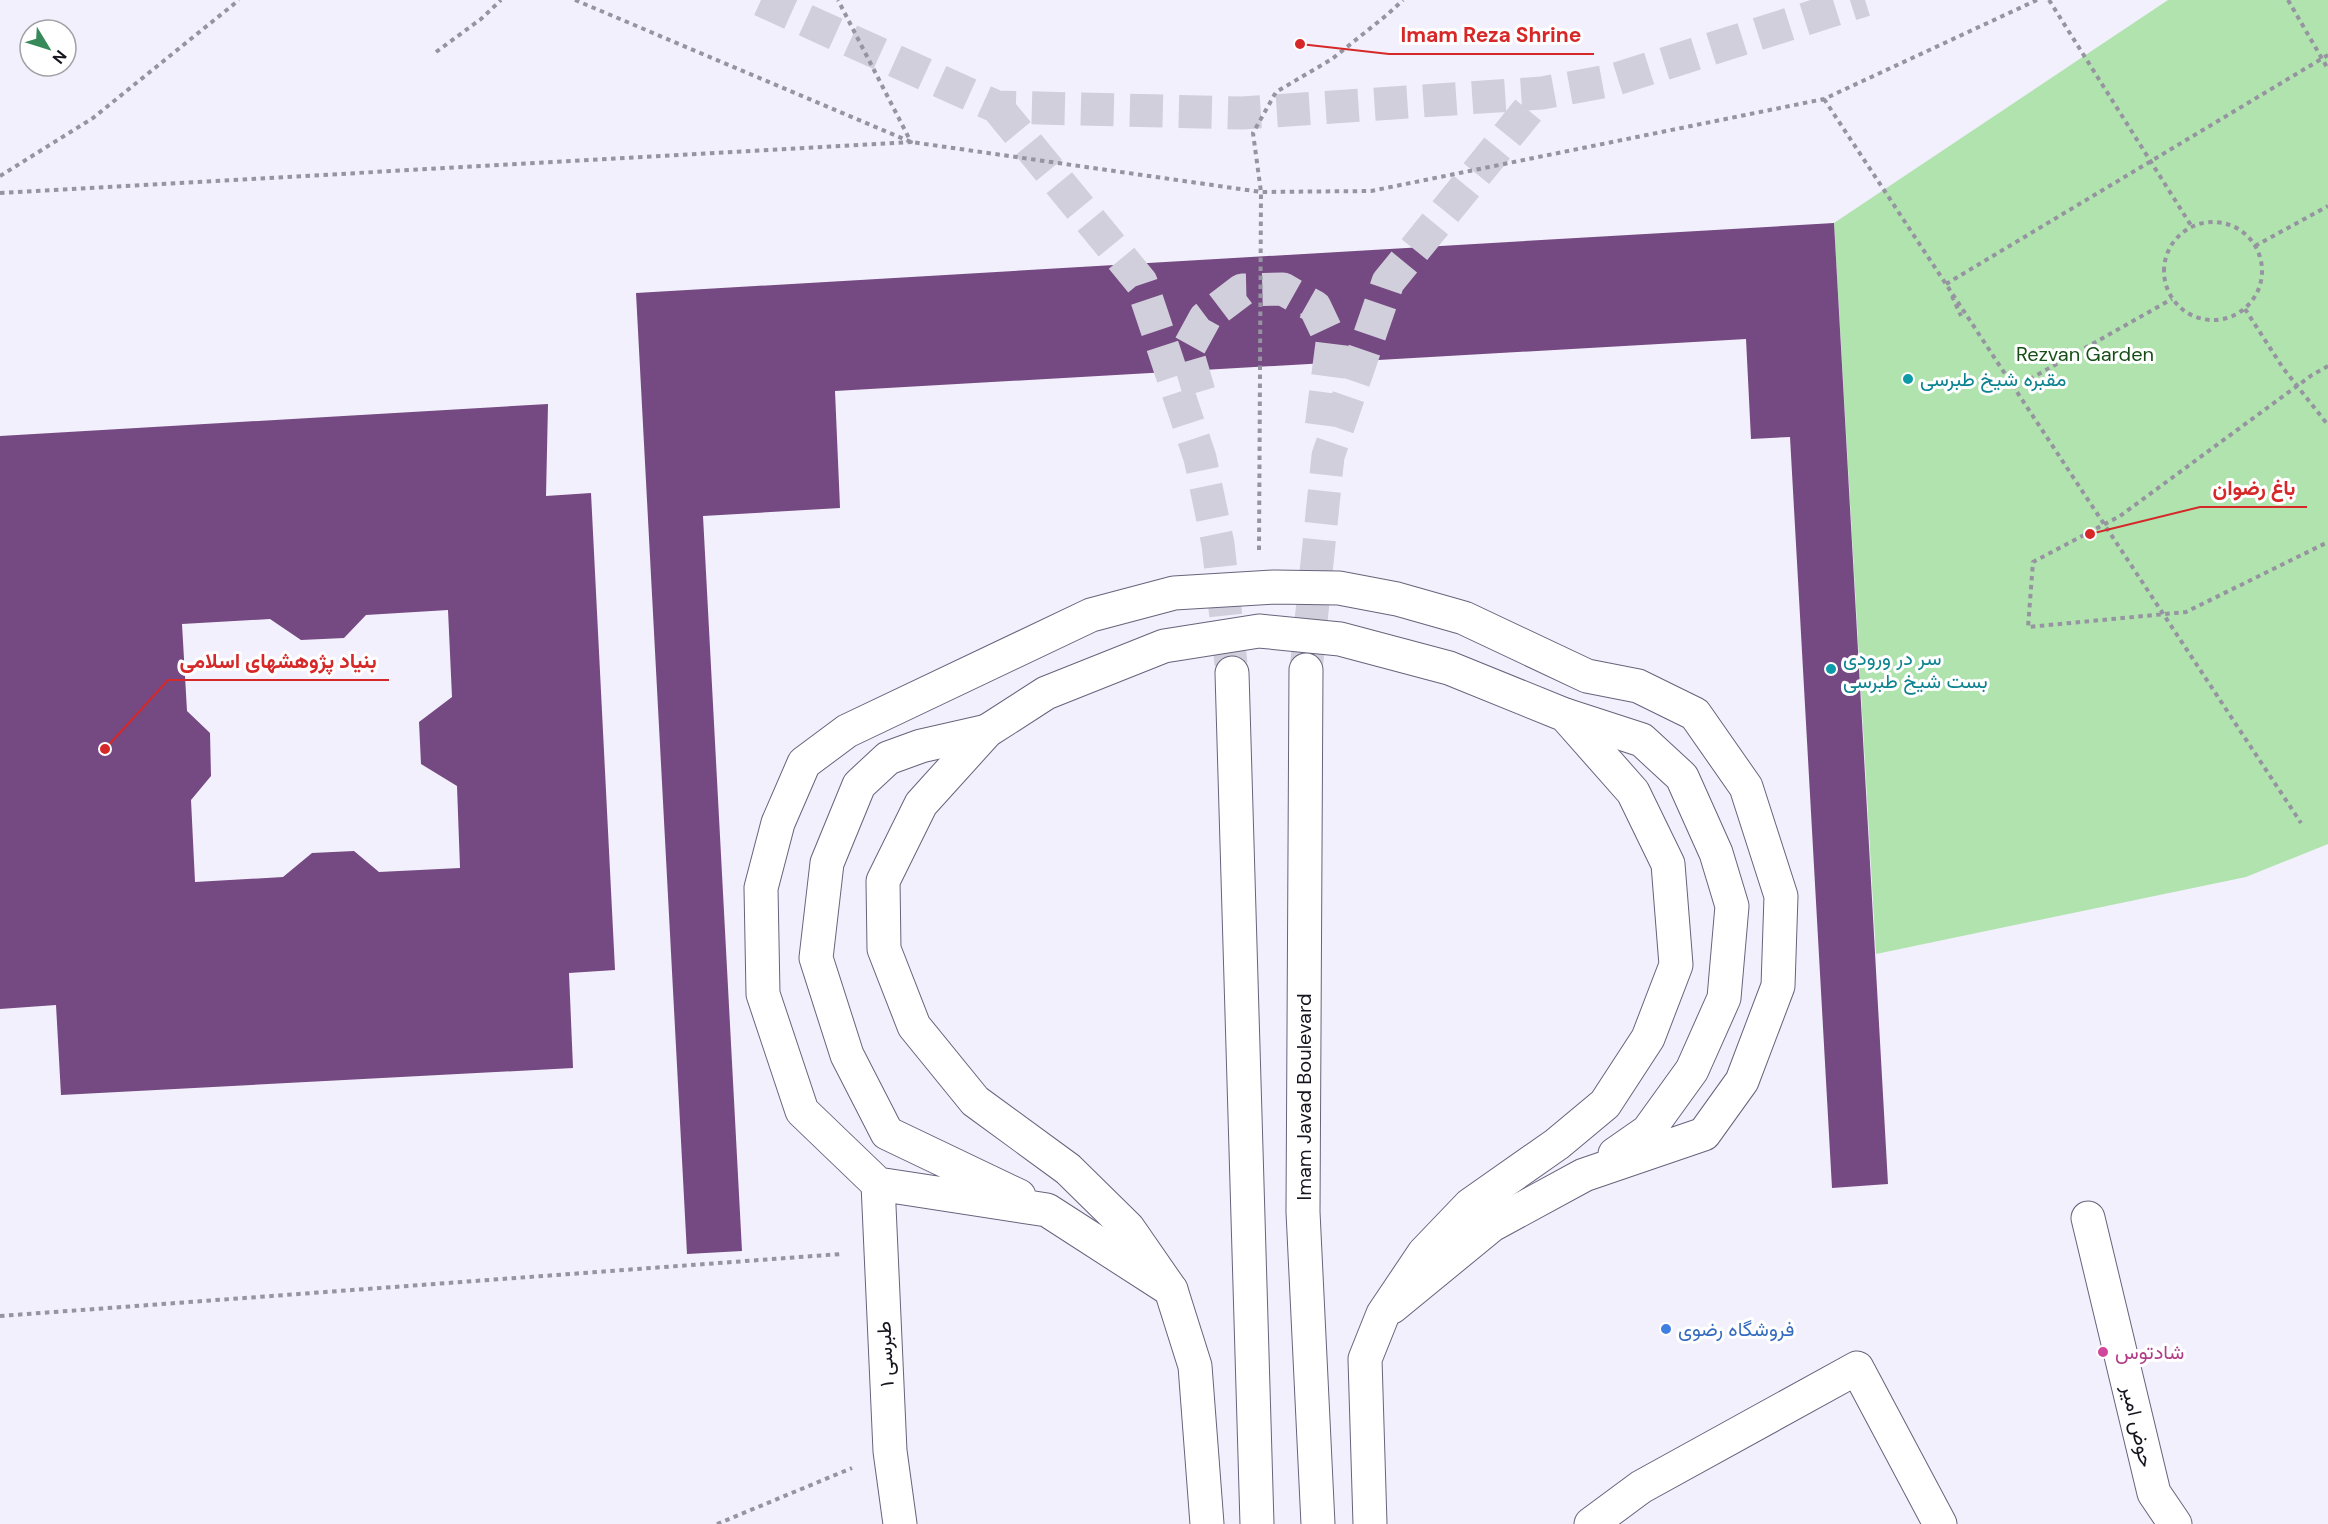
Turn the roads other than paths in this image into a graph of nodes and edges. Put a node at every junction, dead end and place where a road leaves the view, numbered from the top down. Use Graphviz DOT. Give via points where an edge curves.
graph roads {
  1 [pos="1306,670"];
  2 [pos="1232,673"];
  3 [pos="1565,715"];
  4 [pos="987,731"];
  5 [pos="1584,1175"];
  6 [pos="878,1184"];
  7 [pos="1047,1210"];
  8 [pos="2088,1218"];
  9 [pos="1171,1290"];
  10 [pos="1383,1314"];
  11 [pos="900,1524"];
  12 [pos="1207,1524"];
  13 [pos="1257,1524"];
  14 [pos="1318,1524"];
  15 [pos="1370,1524"];
  16 [pos="1591,1524"];
  17 [pos="1940,1524"];
  18 [pos="2175,1524"];
  1 -- 14 [label="main road, Imam Javad Boulevard" via="1303,1212"];
  2 -- 13 [label="main road"];
  3 -- 4 [label="main road" via="1449,668 1384,650 1340,639 1259,631 1164,646 1046,693"];
  3 -- 5 [label="main road" via="1642,740 1682,777 1716,853 1732,906 1724,998 1692,1070 1648,1131"];
  3 -- 10 [label="main road" via="1633,792 1668,864 1676,965 1648,1038 1605,1104 1470,1206 1424,1253"];
  4 -- 7 [label="main road" via="888,758 859,785 826,863 816,958 847,1055 888,1133"];
  4 -- 9 [label="main road" via="921,804 882,881 884,949 914,1026 975,1101 1068,1169 1128,1228"];
  5 -- 6 [label="main road" via="1704,1134 1742,1081 1778,986 1781,897 1746,787 1695,714 1638,686 1587,676 1464,618 1398,599 1338,588 1259,588 1174,593 1091,615 847,731 804,762 778,823 761,888 763,994 802,1111"];
  5 -- 10 [label="main road" via="1492,1225"];
  6 -- 7 [label="main road"];
  6 -- 11 [label="main road, طبرسی ۱" via="890,1451"];
  7 -- 9 [label="main road"];
  8 -- 18 [label="main road, حوض امیر" via="2154,1493"];
  9 -- 12 [label="main road" via="1195,1366"];
  10 -- 15 [label="main road" via="1365,1359"];
  16 -- 17 [label="main road" via="1641,1487 1857,1368"];
}
